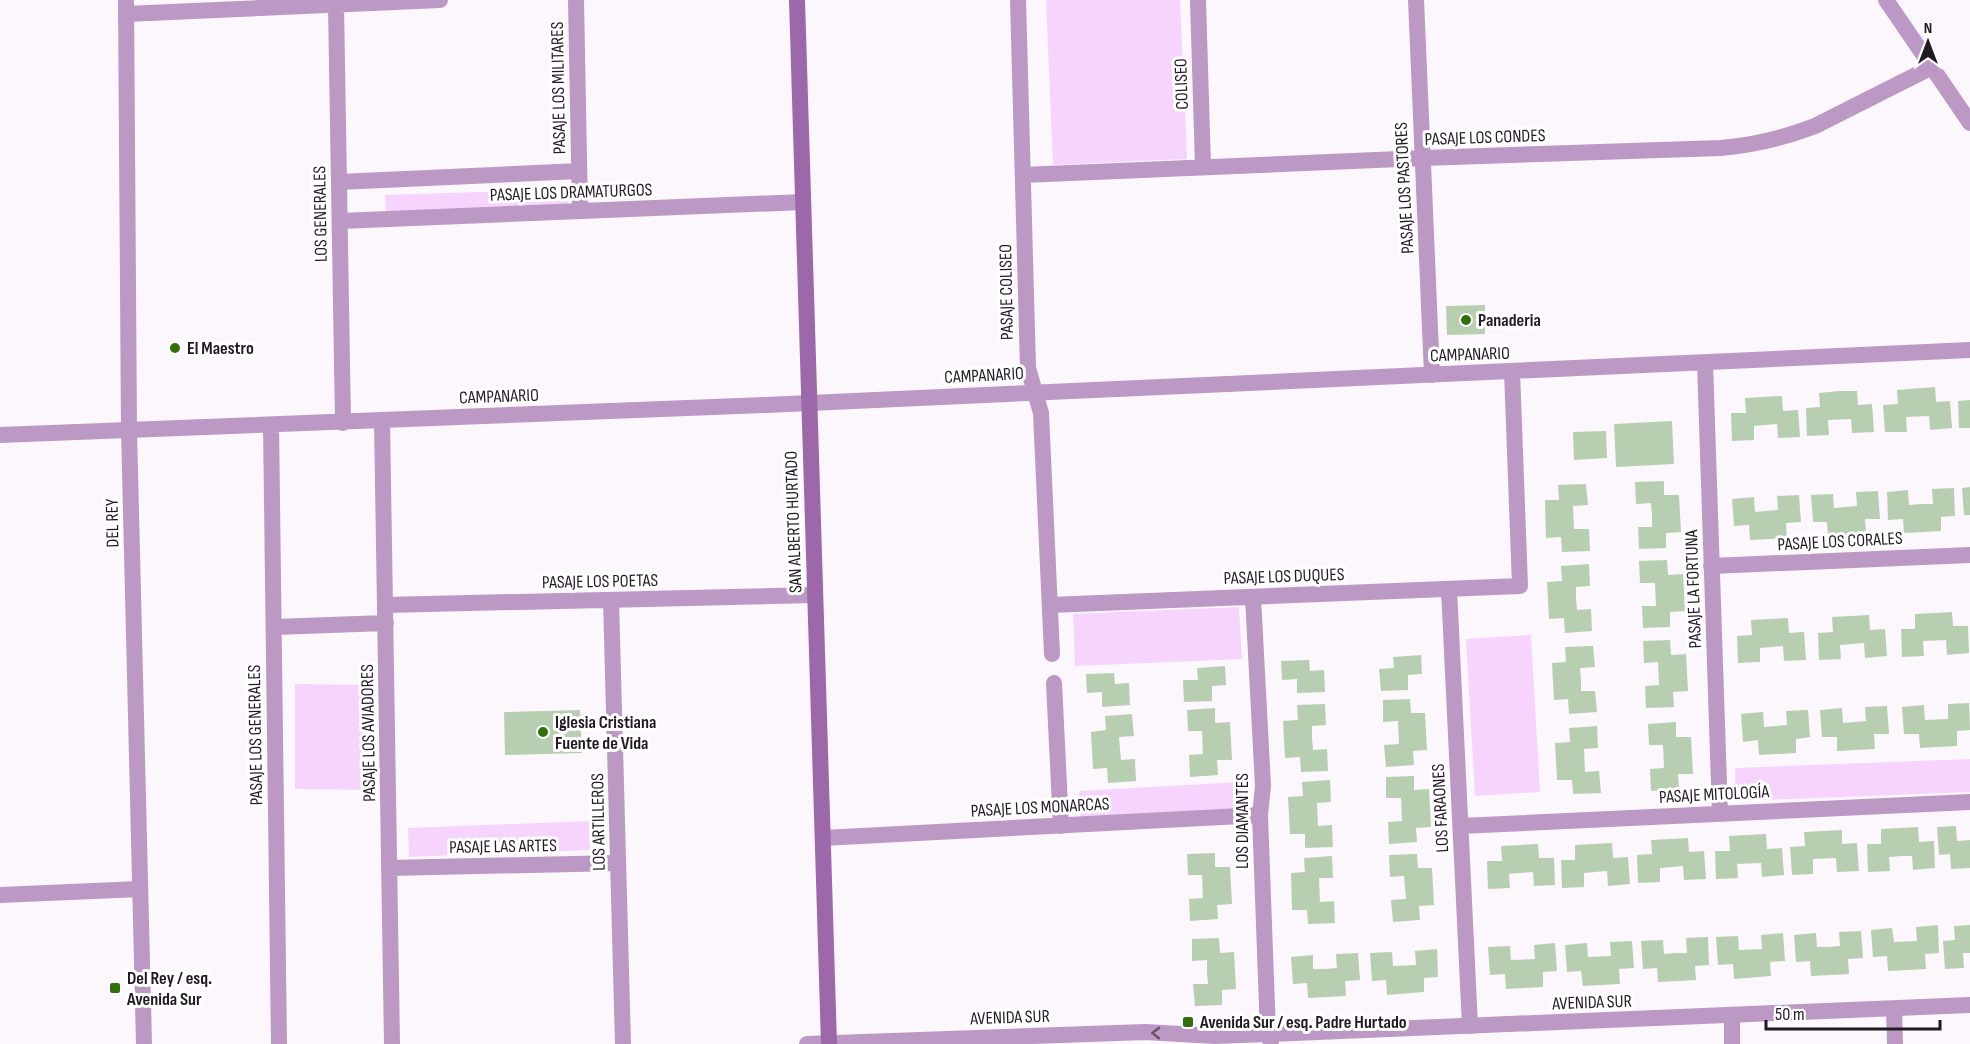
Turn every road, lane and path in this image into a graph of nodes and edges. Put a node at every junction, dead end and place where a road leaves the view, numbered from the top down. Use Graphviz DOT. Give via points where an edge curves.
graph roads {
  1 [pos="440,0"];
  2 [pos="576,0"];
  3 [pos="797,0"];
  4 [pos="1018,0"];
  5 [pos="1198,0"];
  6 [pos="1416,0"];
  7 [pos="1886,0"];
  8 [pos="336,5"];
  9 [pos="126,7"];
  10 [pos="1932,68"];
  11 [pos="1970,123"];
  12 [pos="1423,158"];
  13 [pos="1203,167"];
  14 [pos="579,171"];
  15 [pos="1023,175"];
  16 [pos="339,182"];
  17 [pos="803,202"];
  18 [pos="580,211"];
  19 [pos="340,221"];
  20 [pos="1970,350"];
  21 [pos="1705,363"];
  22 [pos="1512,371"];
  23 [pos="1432,375"];
  24 [pos="1035,393"];
  25 [pos="809,403"];
  26 [pos="382,421"];
  27 [pos="343,423"];
  28 [pos="271,425"];
  29 [pos="129,430"];
  30 [pos="0,435"];
  31 [pos="1970,555"];
  32 [pos="1711,566"];
  33 [pos="1449,589"];
  34 [pos="815,595"];
  35 [pos="1253,597"];
  36 [pos="611,600"];
  37 [pos="385,605"];
  38 [pos="1050,605"];
  39 [pos="386,623"];
  40 [pos="274,627"];
  41 [pos="1052,654"];
  42 [pos="1054,683"];
  43 [pos="1970,802"];
  44 [pos="1720,814"];
  45 [pos="1260,815"];
  46 [pos="1062,826"];
  47 [pos="1461,826"];
  48 [pos="823,838"];
  49 [pos="618,863"];
  50 [pos="389,868"];
  51 [pos="140,889"];
  52 [pos="0,895"];
  53 [pos="1970,1005"];
  54 [pos="1894,1009"];
  55 [pos="1732,1016"];
  56 [pos="1470,1026"];
  57 [pos="1215,1036"];
  58 [pos="1269,1039"];
  59 [pos="144,1044"];
  60 [pos="279,1044"];
  61 [pos="392,1044"];
  62 [pos="623,1044"];
  63 [pos="807,1044"];
  64 [pos="829,1044"];
  65 [pos="1173,1044"];
  66 [pos="1732,1044"];
  67 [pos="1895,1044"];
  1 -- 8 [label="street"];
  2 -- 14 [label="street, PASAJE LOS MILITARES"];
  3 -- 17 [label="main road, SAN ALBERTO HURTADO"];
  4 -- 15 [label="street, PASAJE COLISEO"];
  5 -- 13 [label="street, COLISEO"];
  6 -- 12 [label="street, PASAJE LOS PASTORES"];
  7 -- 10 [label="street"];
  8 -- 9 [label="street"];
  8 -- 16 [label="street, LOS GENERALES"];
  9 -- 29 [label="street, DEL REY"];
  10 -- 11 [label="street"];
  10 -- 12 [label="street, PASAJE LOS CONDES" via="1815,126 1752,145"];
  12 -- 13 [label="street, PASAJE LOS CONDES"];
  12 -- 23 [label="street, PASAJE LOS PASTORES"];
  13 -- 15 [label="street, PASAJE LOS CONDES"];
  14 -- 16 [label="street, PASAJE LOS DRAMATURGOS"];
  14 -- 18 [label="street, PASAJE LOS MILITARES"];
  15 -- 24 [label="street, PASAJE COLISEO" via="1028,368"];
  16 -- 19 [label="street, LOS GENERALES"];
  17 -- 18 [label="street, PASAJE LOS DRAMATURGOS"];
  17 -- 25 [label="main road, SAN ALBERTO HURTADO"];
  18 -- 19 [label="street, PASAJE LOS DRAMATURGOS"];
  19 -- 27 [label="street, LOS GENERALES"];
  20 -- 21 [label="street, CAMPANARIO"];
  21 -- 22 [label="street, CAMPANARIO"];
  21 -- 32 [label="street, PASAJE LA FORTUNA"];
  22 -- 23 [label="street, CAMPANARIO"];
  22 -- 33 [label="street, PASAJE LOS DUQUES" via="1520,586"];
  23 -- 24 [label="street, CAMPANARIO"];
  24 -- 25 [label="street, CAMPANARIO"];
  24 -- 38 [label="street, PASAJE COLISEO" via="1041,413"];
  25 -- 26 [label="street, CAMPANARIO"];
  25 -- 34 [label="main road, SAN ALBERTO HURTADO"];
  26 -- 27 [label="street, CAMPANARIO"];
  26 -- 37 [label="street, PASAJE LOS AVIADORES"];
  27 -- 28 [label="street, CAMPANARIO"];
  28 -- 29 [label="street, CAMPANARIO"];
  28 -- 40 [label="street, PASAJE LOS GENERALES"];
  29 -- 30 [label="street, CAMPANARIO"];
  29 -- 51 [label="street, DEL REY"];
  31 -- 32 [label="street, PASAJE LOS CORALES"];
  32 -- 44 [label="street, PASAJE LA FORTUNA"];
  33 -- 35 [label="street, PASAJE LOS DUQUES"];
  33 -- 47 [label="street, LOS FARAONES"];
  34 -- 36 [label="street, PASAJE LOS POETAS"];
  34 -- 48 [label="main road, SAN ALBERTO HURTADO"];
  35 -- 38 [label="street, PASAJE LOS DUQUES"];
  35 -- 45 [label="street, LOS DIAMANTES" via="1263,786"];
  36 -- 37 [label="street, PASAJE LOS POETAS"];
  36 -- 49 [label="street, LOS ARTILLEROS"];
  37 -- 39 [label="street, PASAJE LOS AVIADORES"];
  38 -- 41 [label="street, PASAJE COLISEO"];
  39 -- 40 [label="street"];
  39 -- 50 [label="street, PASAJE LOS AVIADORES"];
  40 -- 60 [label="street, PASAJE LOS GENERALES"];
  42 -- 46 [label="street"];
  43 -- 44 [label="street, PASAJE MITOLOGÍA"];
  44 -- 47 [label="street, PASAJE MITOLOGÍA"];
  45 -- 46 [label="street, PASAJE LOS MONARCAS"];
  45 -- 58 [label="street, LOS DIAMANTES"];
  46 -- 48 [label="street, PASAJE LOS MONARCAS"];
  47 -- 56 [label="street, LOS FARAONES"];
  48 -- 64 [label="main road, SAN ALBERTO HURTADO"];
  49 -- 50 [label="street, PASAJE LAS ARTES"];
  49 -- 62 [label="street, LOS ARTILLEROS"];
  50 -- 61 [label="street, PASAJE LOS AVIADORES"];
  51 -- 52 [label="street"];
  51 -- 59 [label="street, DEL REY"];
  53 -- 54 [label="street, AVENIDA SUR"];
  54 -- 55 [label="street, AVENIDA SUR"];
  54 -- 67 [label="street"];
  55 -- 56 [label="street, AVENIDA SUR"];
  55 -- 66 [label="street"];
  56 -- 58 [label="street, AVENIDA SUR"];
  57 -- 58 [label="street, AVENIDA SUR"];
  57 -- 64 [label="street, AVENIDA SUR, one-way" via="1145,1032"];
  57 -- 65 [label="street, AVENIDA SUR"];
  63 -- 64 [label="street, AVENIDA SUR"];
}
